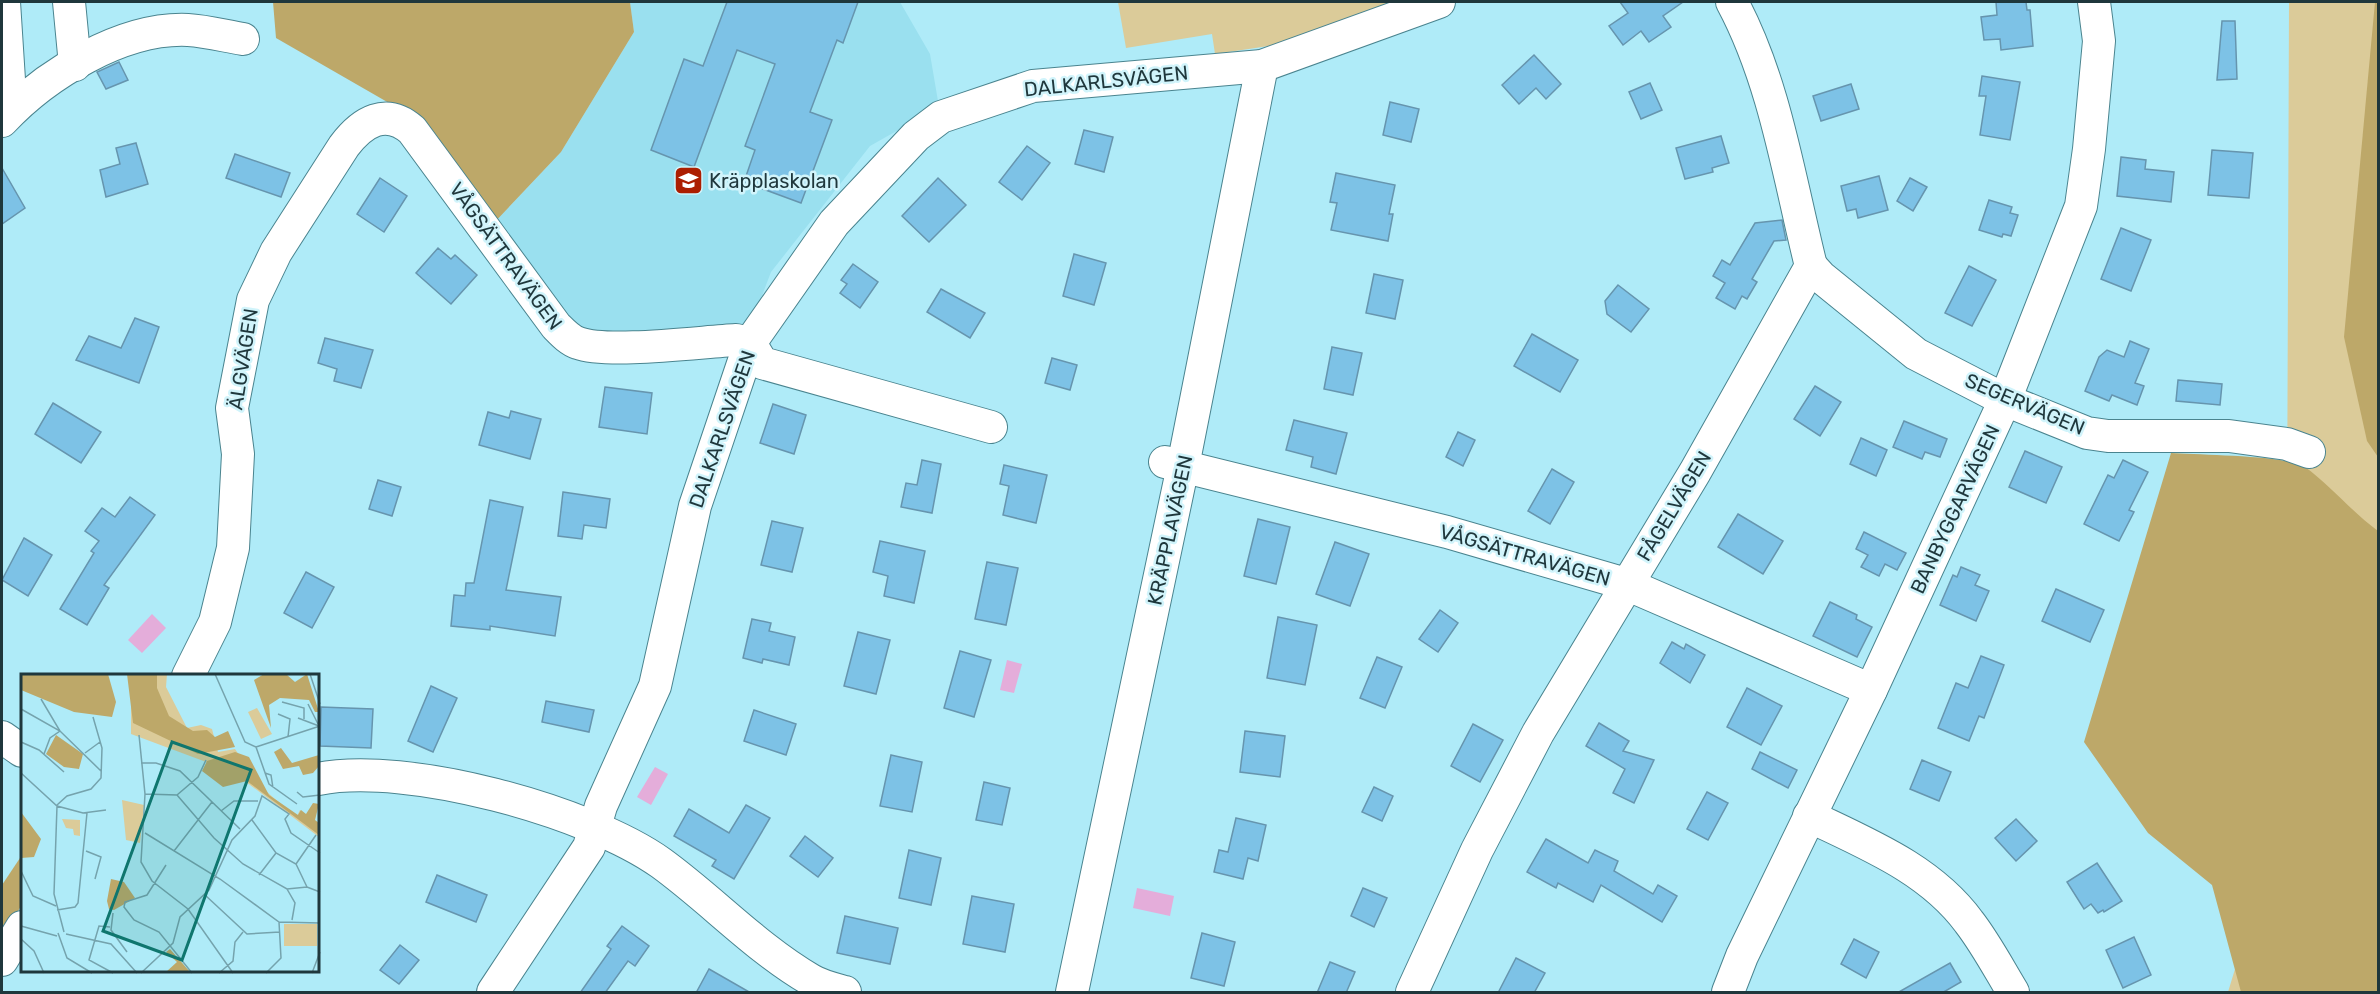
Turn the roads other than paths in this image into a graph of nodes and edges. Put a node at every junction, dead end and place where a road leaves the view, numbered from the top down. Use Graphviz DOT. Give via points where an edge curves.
graph roads {
  1 [pos="4,2"];
  2 [pos="69,2"];
  3 [pos="1439,2"];
  4 [pos="1732,2"];
  5 [pos="2094,2"];
  6 [pos="243,39"];
  7 [pos="75,65"];
  8 [pos="1262,66"];
  9 [pos="6,116"];
  10 [pos="384,118"];
  11 [pos="1811,266"];
  12 [pos="750,343"];
  13 [pos="2006,400"];
  14 [pos="991,427"];
  15 [pos="2309,452"];
  16 [pos="1174,464"];
  17 [pos="1626,584"];
  18 [pos="189,674"];
  19 [pos="1871,690"];
  20 [pos="2,737"];
  21 [pos="21,750"];
  22 [pos="320,779"];
  23 [pos="1809,816"];
  24 [pos="596,826"];
  25 [pos="21,929"];
  26 [pos="2,960"];
  27 [pos="811,987"];
  28 [pos="493,993"];
  29 [pos="845,993"];
  30 [pos="1072,993"];
  31 [pos="1412,993"];
  32 [pos="1728,993"];
  33 [pos="2013,993"];
  1 -- 9 [label="street"];
  2 -- 7 [label="street"];
  3 -- 8 [label="street, DALKARLSVÄGEN"];
  4 -- 11 [label="street" via="1765,82"];
  5 -- 13 [label="street, BANBYGGARVÄGEN" via="2098,41 2090,149 2080,206"];
  6 -- 7 [label="street" via="188,30 159,32 130,38"];
  7 -- 9 [label="street" via="41,84"];
  8 -- 12 [label="street, DALKARLSVÄGEN" via="1033,86 941,117 916,136 834,223"];
  8 -- 16 [label="street, KRÄPPLAVÄGEN"];
  10 -- 12 [label="street, VÅGSÄTTRAVÄGEN" via="403,122 412,130 556,326 575,342 597,346 736,340"];
  10 -- 18 [label="street, ÄLGVÄGEN" via="356,130 344,146 276,252 253,300 232,408 238,454 233,548 214,622"];
  11 -- 13 [label="street, SEGERVÄGEN" via="1916,354"];
  11 -- 17 [label="street, FÅGELVÄGEN"];
  12 -- 14 [label="street" via="762,363"];
  12 -- 24 [label="street, DALKARLSVÄGEN" via="695,506 655,686 601,806"];
  13 -- 15 [label="street, SEGERVÄGEN" via="2098,434 2229,436 2287,444"];
  13 -- 19 [label="street, BANBYGGARVÄGEN"];
  16 -- 17 [label="street, VÅGSÄTTRAVÄGEN" via="1447,532"];
  16 -- 30 [label="street, KRÄPPLAVÄGEN"];
  17 -- 19 [label="street, VÅGSÄTTRAVÄGEN"];
  17 -- 31 [label="street, FÅGELVÄGEN" via="1507,792"];
  19 -- 23 [label="street, BANBYGGARVÄGEN"];
  20 -- 21 [label="street"];
  22 -- 24 [label="street" via="361,775 469,788"];
  23 -- 32 [label="street, BANBYGGARVÄGEN"];
  23 -- 33 [label="street" via="1906,864 1935,886 1969,922"];
  24 -- 27 [label="street" via="660,862"];
  24 -- 28 [label="street, DALKARLSVÄGEN" via="588,848"];
  25 -- 26 [label="street"];
  27 -- 29 [label="street"];
}
